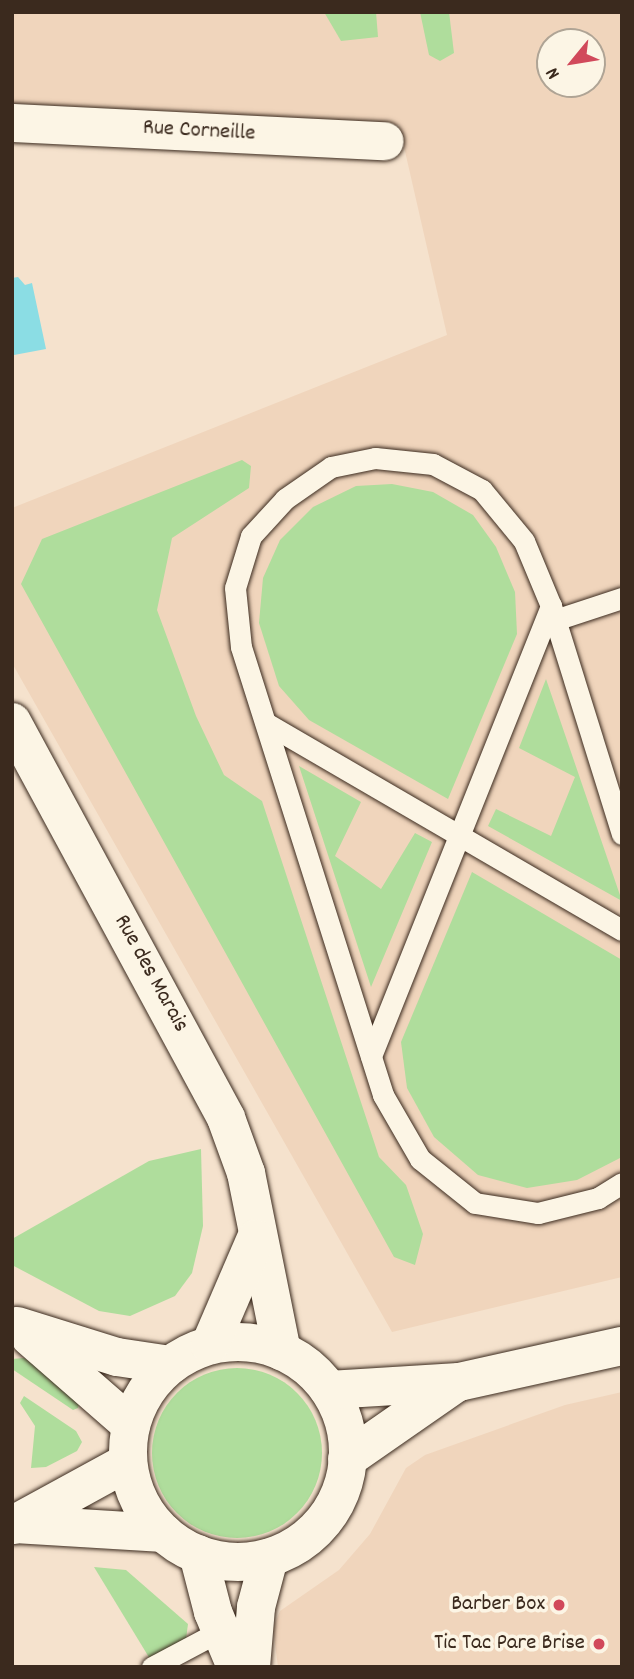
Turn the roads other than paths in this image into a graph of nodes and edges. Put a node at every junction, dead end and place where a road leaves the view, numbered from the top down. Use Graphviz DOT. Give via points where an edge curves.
graph roads {
  1 [pos="12,123"];
  2 [pos="385,141"];
  3 [pos="622,598"];
  4 [pos="553,613"];
  5 [pos="12,722"];
  6 [pos="266,723"];
  7 [pos="461,833"];
  8 [pos="622,834"];
  9 [pos="622,930"];
  10 [pos="371,1056"];
  11 [pos="622,1183"];
  12 [pos="256,1238"];
  13 [pos="15,1324"];
  14 [pos="210,1345"];
  15 [pos="622,1346"];
  16 [pos="282,1350"];
  17 [pos="170,1365"];
  18 [pos="459,1382"];
  19 [pos="329,1390"];
  20 [pos="131,1425"];
  21 [pos="347,1459"];
  22 [pos="128,1462"];
  23 [pos="14,1525"];
  24 [pos="164,1533"];
  25 [pos="198,1554"];
  26 [pos="269,1558"];
  27 [pos="220,1631"];
  28 [pos="152,1667"];
  29 [pos="236,1667"];
  30 [pos="251,1667"];
  1 -- 2 [label="street, Rue Corneille"];
  3 -- 4 [label="lane"];
  4 -- 6 [label="lane" via="524,541 482,490 433,464 375,458 331,467 285,499 251,536 235,588 242,647"];
  4 -- 7 [label="lane"];
  4 -- 8 [label="lane"];
  5 -- 12 [label="street, Rue des Marais" via="226,1118 246,1173"];
  6 -- 7 [label="lane"];
  6 -- 10 [label="lane"];
  7 -- 9 [label="lane"];
  7 -- 10 [label="lane"];
  10 -- 11 [label="lane" via="383,1095 420,1159 475,1203 538,1213 598,1198"];
  12 -- 14 [label="street"];
  12 -- 16 [label="street, Rue des Marais"];
  13 -- 17 [label="street" via="117,1357"];
  13 -- 20 [label="street"];
  14 -- 16 [label="street" via="234,1342"];
  14 -- 17 [label="street"];
  15 -- 18 [label="street"];
  16 -- 19 [label="street"];
  17 -- 20 [label="street" via="145,1392"];
  18 -- 19 [label="street"];
  18 -- 21 [label="street"];
  19 -- 21 [label="street" via="346,1435"];
  20 -- 22 [label="street"];
  21 -- 26 [label="street" via="342,1486 315,1531"];
  22 -- 23 [label="street"];
  22 -- 24 [label="street" via="139,1501"];
  23 -- 24 [label="street"];
  24 -- 25 [label="street"];
  25 -- 26 [label="street" via="233,1562"];
  25 -- 27 [label="street"];
  26 -- 30 [label="street" via="256,1607"];
  27 -- 28 [label="lane"];
  27 -- 29 [label="street"];
}
